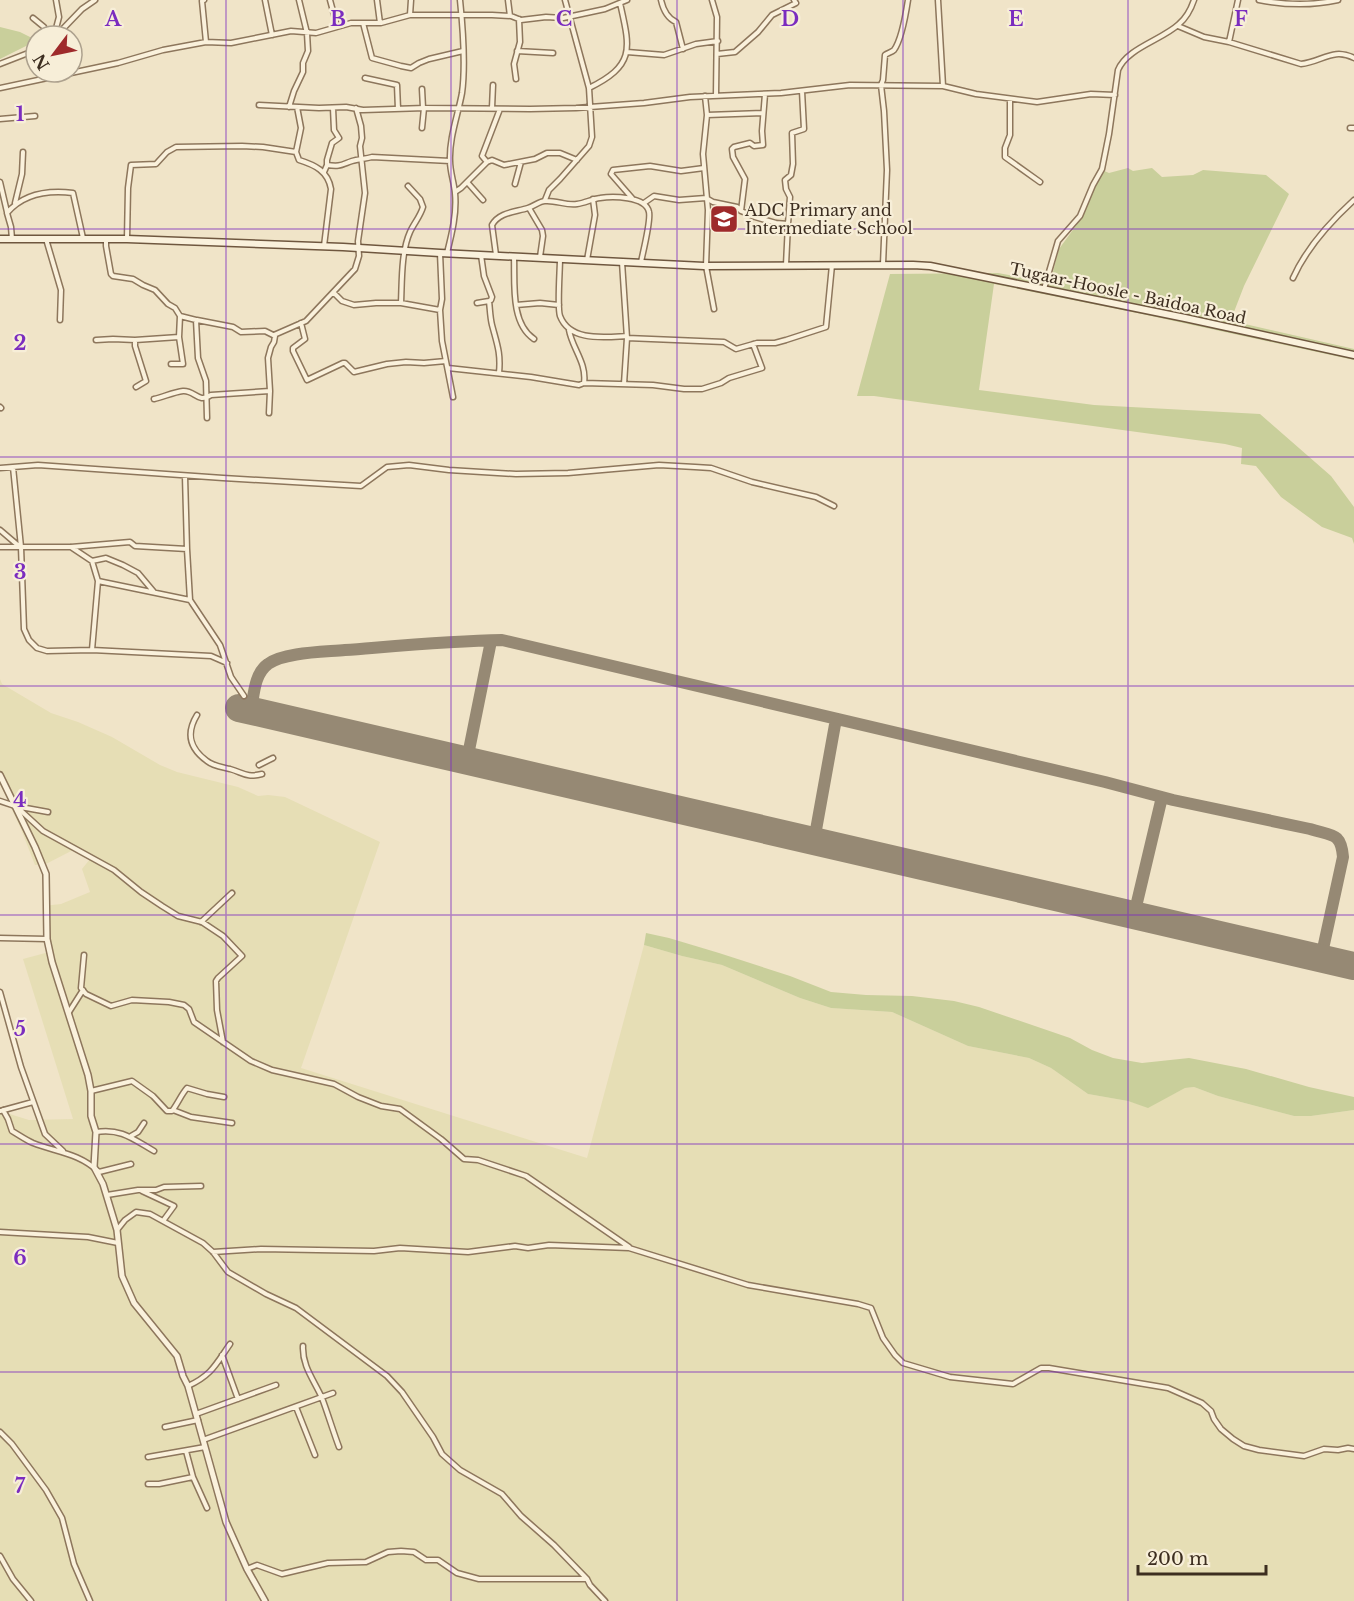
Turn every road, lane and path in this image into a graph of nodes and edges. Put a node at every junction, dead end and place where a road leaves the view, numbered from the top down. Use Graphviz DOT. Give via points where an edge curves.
graph roads {
  1 [pos="56,0"];
  2 [pos="95,0"];
  3 [pos="204,0"];
  4 [pos="265,0"];
  5 [pos="299,0"];
  6 [pos="330,0"];
  7 [pos="377,0"];
  8 [pos="411,0"];
  9 [pos="460,0"];
  10 [pos="508,0"];
  11 [pos="564,0"];
  12 [pos="627,0"];
  13 [pos="661,0"];
  14 [pos="712,0"];
  15 [pos="794,0"];
  16 [pos="908,0"];
  17 [pos="938,0"];
  18 [pos="1194,0"];
  19 [pos="1238,0"];
  20 [pos="1259,0"];
  21 [pos="1338,0"];
  22 [pos="620,3"];
  23 [pos="410,15"];
  24 [pos="462,15"];
  25 [pos="510,16"];
  26 [pos="569,16"];
  27 [pos="33,18"];
  28 [pos="519,19"];
  29 [pos="363,23"];
  30 [pos="380,23"];
  31 [pos="40,24"];
  32 [pos="58,24"];
  33 [pos="67,24"];
  34 [pos="1178,26"];
  35 [pos="337,27"];
  36 [pos="307,33"];
  37 [pos="272,35"];
  38 [pos="717,41"];
  39 [pos="206,42"];
  40 [pos="1229,42"];
  41 [pos="683,49"];
  42 [pos="463,51"];
  43 [pos="517,51"];
  44 [pos="627,52"];
  45 [pos="553,53"];
  46 [pos="717,54"];
  47 [pos="24,55"];
  48 [pos="1354,58"];
  49 [pos="0,64"];
  50 [pos="365,78"];
  51 [pos="516,79"];
  52 [pos="493,85"];
  53 [pos="881,85"];
  54 [pos="943,86"];
  55 [pos="0,88"];
  56 [pos="589,88"];
  57 [pos="422,89"];
  58 [pos="802,91"];
  59 [pos="765,94"];
  60 [pos="717,95"];
  61 [pos="1115,95"];
  62 [pos="705,96"];
  63 [pos="1010,99"];
  64 [pos="258,105"];
  65 [pos="590,106"];
  66 [pos="289,107"];
  67 [pos="297,107"];
  68 [pos="333,108"];
  69 [pos="356,108"];
  70 [pos="423,108"];
  71 [pos="492,108"];
  72 [pos="398,109"];
  73 [pos="457,109"];
  74 [pos="500,109"];
  75 [pos="763,112"];
  76 [pos="707,114"];
  77 [pos="35,116"];
  78 [pos="0,119"];
  79 [pos="422,128"];
  80 [pos="23,152"];
  81 [pos="296,152"];
  82 [pos="362,160"];
  83 [pos="577,160"];
  84 [pos="450,161"];
  85 [pos="487,162"];
  86 [pos="521,162"];
  87 [pos="327,165"];
  88 [pos="704,168"];
  89 [pos="324,172"];
  90 [pos="0,182"];
  91 [pos="467,182"];
  92 [pos="1040,182"];
  93 [pos="515,184"];
  94 [pos="408,186"];
  95 [pos="455,192"];
  96 [pos="706,198"];
  97 [pos="593,199"];
  98 [pos="632,199"];
  99 [pos="483,200"];
  100 [pos="1354,200"];
  101 [pos="545,201"];
  102 [pos="644,203"];
  103 [pos="15,204"];
  104 [pos="529,208"];
  105 [pos="741,212"];
  106 [pos="8,213"];
  107 [pos="788,224"];
  108 [pos="0,239"];
  109 [pos="12,239"];
  110 [pos="46,239"];
  111 [pos="83,239"];
  112 [pos="106,239"];
  113 [pos="127,239"];
  114 [pos="324,246"];
  115 [pos="358,248"];
  116 [pos="405,251"];
  117 [pos="443,253"];
  118 [pos="481,255"];
  119 [pos="496,256"];
  120 [pos="514,257"];
  121 [pos="540,258"];
  122 [pos="560,259"];
  123 [pos="587,260"];
  124 [pos="622,262"];
  125 [pos="641,263"];
  126 [pos="883,264"];
  127 [pos="786,265"];
  128 [pos="832,265"];
  129 [pos="706,266"];
  130 [pos="1293,278"];
  131 [pos="1044,290"];
  132 [pos="334,293"];
  133 [pos="489,301"];
  134 [pos="401,303"];
  135 [pos="477,303"];
  136 [pos="516,305"];
  137 [pos="560,305"];
  138 [pos="714,309"];
  139 [pos="440,310"];
  140 [pos="180,316"];
  141 [pos="60,320"];
  142 [pos="196,320"];
  143 [pos="301,323"];
  144 [pos="569,330"];
  145 [pos="274,335"];
  146 [pos="179,337"];
  147 [pos="627,337"];
  148 [pos="534,339"];
  149 [pos="96,340"];
  150 [pos="135,340"];
  151 [pos="753,344"];
  152 [pos="1354,355"];
  153 [pos="446,360"];
  154 [pos="171,364"];
  155 [pos="448,368"];
  156 [pos="499,373"];
  157 [pos="584,383"];
  158 [pos="624,384"];
  159 [pos="136,387"];
  160 [pos="270,391"];
  161 [pos="453,397"];
  162 [pos="207,398"];
  163 [pos="154,399"];
  164 [pos="269,413"];
  165 [pos="207,418"];
  166 [pos="13,467"];
  167 [pos="0,468"];
  168 [pos="185,476"];
  169 [pos="834,506"];
  170 [pos="0,530"];
  171 [pos="0,547"];
  172 [pos="21,547"];
  173 [pos="71,547"];
  174 [pos="187,549"];
  175 [pos="92,561"];
  176 [pos="98,581"];
  177 [pos="155,592"];
  178 [pos="190,600"];
  179 [pos="92,650"];
  180 [pos="227,663"];
  181 [pos="244,696"];
  182 [pos="197,715"];
  183 [pos="273,758"];
  184 [pos="259,765"];
  185 [pos="262,774"];
  186 [pos="0,775"];
  187 [pos="0,801"];
  188 [pos="15,806"];
  189 [pos="48,812"];
  190 [pos="232,893"];
  191 [pos="201,923"];
  192 [pos="211,928"];
  193 [pos="0,938"];
  194 [pos="47,939"];
  195 [pos="241,953"];
  196 [pos="84,955"];
  197 [pos="83,990"];
  198 [pos="0,992"];
  199 [pos="68,1012"];
  200 [pos="223,1042"];
  201 [pos="91,1091"];
  202 [pos="224,1097"];
  203 [pos="33,1102"];
  204 [pos="173,1110"];
  205 [pos="1,1111"];
  206 [pos="144,1123"];
  207 [pos="232,1123"];
  208 [pos="96,1132"];
  209 [pos="130,1136"];
  210 [pos="63,1151"];
  211 [pos="154,1151"];
  212 [pos="131,1164"];
  213 [pos="94,1167"];
  214 [pos="201,1186"];
  215 [pos="138,1190"];
  216 [pos="107,1195"];
  217 [pos="163,1221"];
  218 [pos="117,1230"];
  219 [pos="0,1232"];
  220 [pos="118,1243"];
  221 [pos="629,1248"];
  222 [pos="213,1252"];
  223 [pos="231,1344"];
  224 [pos="303,1346"];
  225 [pos="222,1355"];
  226 [pos="276,1385"];
  227 [pos="188,1386"];
  228 [pos="333,1393"];
  229 [pos="321,1397"];
  230 [pos="238,1399"];
  231 [pos="297,1407"];
  232 [pos="197,1417"];
  233 [pos="165,1427"];
  234 [pos="0,1432"];
  235 [pos="203,1440"];
  236 [pos="205,1447"];
  237 [pos="339,1447"];
  238 [pos="1354,1449"];
  239 [pos="186,1451"];
  240 [pos="315,1455"];
  241 [pos="148,1456"];
  242 [pos="193,1477"];
  243 [pos="148,1484"];
  244 [pos="207,1508"];
  245 [pos="0,1556"];
  246 [pos="248,1569"];
  247 [pos="587,1579"];
  248 [pos="31,1601"];
  249 [pos="90,1601"];
  250 [pos="265,1601"];
  251 [pos="605,1601"];
  1 -- 32 [label="street"];
  2 -- 33 [label="street"];
  3 -- 39 [label="street"];
  4 -- 37 [label="street"];
  5 -- 36 [label="street"];
  6 -- 35 [label="street"];
  7 -- 30 [label="street"];
  8 -- 23 [label="street"];
  9 -- 24 [label="street"];
  10 -- 25 [label="street"];
  11 -- 26 [label="street"];
  12 -- 22 [label="street"];
  13 -- 41 [label="street" via="670,19 676,22"];
  14 -- 38 [label="street"];
  15 -- 46 [label="street" via="796,3 772,15 735,52"];
  16 -- 53 [label="street" via="896,46 885,55"];
  17 -- 54 [label="street"];
  18 -- 34 [label="street"];
  19 -- 40 [label="street"];
  20 -- 21 [label="street" via="1306,5"];
  22 -- 26 [label="street"];
  22 -- 44 [label="street"];
  23 -- 24 [label="street"];
  23 -- 30 [label="street"];
  24 -- 25 [label="street"];
  24 -- 42 [label="street"];
  25 -- 28 [label="street"];
  26 -- 28 [label="street"];
  26 -- 56 [label="street"];
  27 -- 31 [label="street"];
  28 -- 43 [label="street"];
  29 -- 30 [label="street"];
  29 -- 35 [label="street"];
  29 -- 42 [label="street" via="372,58 411,68"];
  34 -- 40 [label="street"];
  34 -- 61 [label="street" via="1125,60 1118,70"];
  35 -- 36 [label="street"];
  36 -- 37 [label="street"];
  36 -- 66 [label="street" via="303,72"];
  37 -- 39 [label="street" via="231,43"];
  38 -- 41 [label="street"];
  38 -- 46 [label="street"];
  39 -- 55 [label="street"];
  40 -- 48 [label="street" via="1301,64 1333,54"];
  41 -- 44 [label="street" via="664,55"];
  42 -- 73 [label="street" via="462,93"];
  43 -- 45 [label="street"];
  43 -- 51 [label="street"];
  44 -- 56 [label="street" via="621,67"];
  46 -- 60 [label="street"];
  47 -- 49 [label="street"];
  50 -- 72 [label="street" via="397,86"];
  52 -- 71 [label="street"];
  53 -- 54 [label="street"];
  53 -- 58 [label="street"];
  53 -- 126 [label="street" via="887,170"];
  54 -- 63 [label="street"];
  56 -- 65 [label="street"];
  57 -- 70 [label="street"];
  58 -- 59 [label="street"];
  58 -- 107 [label="street" via="804,129 792,133 793,164 791,176 785,180 790,197"];
  59 -- 60 [label="street"];
  59 -- 75 [label="street"];
  60 -- 62 [label="street"];
  61 -- 63 [label="street" via="1091,94 1038,102"];
  61 -- 131 [label="street" via="1102,168 1080,216 1058,241"];
  62 -- 65 [label="street"];
  62 -- 76 [label="street"];
  63 -- 92 [label="street" via="1010,135 1005,157"];
  64 -- 66 [label="street"];
  65 -- 74 [label="street"];
  65 -- 83 [label="street" via="592,136"];
  66 -- 67 [label="street"];
  67 -- 68 [label="street"];
  67 -- 81 [label="street" via="301,128"];
  68 -- 69 [label="street"];
  68 -- 87 [label="street" via="334,130 339,138 332,143"];
  69 -- 72 [label="street"];
  69 -- 82 [label="street"];
  70 -- 72 [label="street"];
  70 -- 73 [label="street"];
  70 -- 79 [label="street"];
  71 -- 73 [label="street"];
  71 -- 74 [label="street"];
  73 -- 84 [label="street"];
  74 -- 85 [label="street" via="482,156"];
  75 -- 76 [label="street"];
  75 -- 105 [label="street" via="763,145 732,149 745,179"];
  76 -- 88 [label="street"];
  77 -- 78 [label="street"];
  80 -- 103 [label="street"];
  81 -- 89 [label="street" via="299,160"];
  81 -- 113 [label="street" via="242,146 176,147 156,164 131,165"];
  82 -- 84 [label="street" via="372,157"];
  82 -- 87 [label="street" via="344,166"];
  82 -- 115 [label="street" via="365,193"];
  83 -- 86 [label="street" via="547,153"];
  83 -- 101 [label="street" via="549,190"];
  84 -- 95 [label="street"];
  85 -- 86 [label="street"];
  85 -- 91 [label="street"];
  86 -- 93 [label="street"];
  87 -- 89 [label="street"];
  88 -- 96 [label="street"];
  88 -- 98 [label="street" via="681,171 650,166 614,170 610,174"];
  89 -- 114 [label="street" via="331,189"];
  90 -- 106 [label="street"];
  91 -- 95 [label="street"];
  91 -- 99 [label="street"];
  94 -- 116 [label="street" via="423,207"];
  95 -- 117 [label="street" via="453,229"];
  96 -- 102 [label="street" via="679,200 654,196"];
  96 -- 105 [label="street" via="737,207"];
  96 -- 129 [label="street"];
  97 -- 98 [label="street"];
  97 -- 101 [label="street" via="578,204"];
  97 -- 123 [label="street" via="595,215"];
  98 -- 102 [label="street"];
  100 -- 130 [label="street" via="1308,251"];
  101 -- 104 [label="street"];
  102 -- 125 [label="street" via="650,212"];
  103 -- 106 [label="street"];
  103 -- 111 [label="street" via="41,192 73,193"];
  104 -- 119 [label="street" via="494,220"];
  104 -- 121 [label="street" via="543,230"];
  105 -- 107 [label="street"];
  106 -- 109 [label="street"];
  107 -- 127 [label="street"];
  108 -- 109 [label="main road"];
  109 -- 110 [label="main road"];
  110 -- 111 [label="main road"];
  110 -- 141 [label="street" via="61,290"];
  111 -- 112 [label="main road"];
  112 -- 113 [label="main road"];
  112 -- 140 [label="street" via="111,274 155,290"];
  113 -- 114 [label="main road"];
  114 -- 115 [label="main road"];
  115 -- 116 [label="main road"];
  115 -- 132 [label="street" via="355,269"];
  116 -- 117 [label="main road"];
  116 -- 134 [label="street"];
  117 -- 118 [label="main road"];
  117 -- 139 [label="street"];
  118 -- 119 [label="main road"];
  118 -- 133 [label="street" via="492,297"];
  119 -- 120 [label="main road"];
  120 -- 121 [label="main road"];
  120 -- 136 [label="street"];
  121 -- 122 [label="main road, Tugaar-Hoosle - Baidoa Road"];
  122 -- 123 [label="main road, Tugaar-Hoosle - Baidoa Road"];
  122 -- 137 [label="street"];
  123 -- 124 [label="main road, Tugaar-Hoosle - Baidoa Road"];
  124 -- 125 [label="main road, Tugaar-Hoosle - Baidoa Road"];
  124 -- 147 [label="street"];
  125 -- 129 [label="main road, Tugaar-Hoosle - Baidoa Road"];
  126 -- 128 [label="main road, Tugaar-Hoosle - Baidoa Road"];
  126 -- 131 [label="main road, Tugaar-Hoosle - Baidoa Road" via="930,266"];
  127 -- 128 [label="main road, Tugaar-Hoosle - Baidoa Road"];
  127 -- 129 [label="main road, Tugaar-Hoosle - Baidoa Road"];
  128 -- 151 [label="street" via="827,326 780,341"];
  129 -- 138 [label="street"];
  131 -- 152 [label="main road, Tugaar-Hoosle - Baidoa Road"];
  132 -- 134 [label="street" via="354,305"];
  132 -- 143 [label="street"];
  133 -- 135 [label="street"];
  133 -- 156 [label="street"];
  134 -- 139 [label="street"];
  136 -- 137 [label="street"];
  136 -- 148 [label="street" via="520,322"];
  137 -- 144 [label="street" via="560,315"];
  139 -- 153 [label="street"];
  140 -- 142 [label="street"];
  140 -- 146 [label="street"];
  142 -- 145 [label="street" via="241,332 265,331"];
  142 -- 162 [label="street" via="198,358"];
  143 -- 145 [label="street"];
  143 -- 153 [label="street" via="305,339 293,351 307,380 343,363 354,372 387,364"];
  144 -- 147 [label="street" via="589,337"];
  144 -- 157 [label="street" via="582,363"];
  145 -- 160 [label="street" via="268,358"];
  146 -- 150 [label="street"];
  146 -- 154 [label="street" via="183,364"];
  147 -- 151 [label="street" via="724,342 736,349"];
  147 -- 158 [label="street"];
  149 -- 150 [label="street"];
  150 -- 159 [label="street" via="146,381"];
  151 -- 158 [label="street" via="762,368 721,384 693,389"];
  153 -- 155 [label="street"];
  155 -- 156 [label="street"];
  155 -- 161 [label="street"];
  156 -- 157 [label="street"];
  157 -- 158 [label="street"];
  160 -- 162 [label="street"];
  160 -- 164 [label="street"];
  162 -- 163 [label="street" via="181,391"];
  162 -- 165 [label="street"];
  166 -- 167 [label="street"];
  166 -- 168 [label="street" via="38,465"];
  166 -- 172 [label="street"];
  168 -- 169 [label="street" via="361,486 387,467 409,465 516,474 695,466 816,497"];
  168 -- 174 [label="street"];
  170 -- 172 [label="street"];
  171 -- 172 [label="street"];
  172 -- 173 [label="street"];
  172 -- 179 [label="street" via="24,629 29,640 47,651"];
  173 -- 174 [label="street" via="130,542 135,546"];
  173 -- 175 [label="street"];
  174 -- 178 [label="street"];
  175 -- 176 [label="street"];
  175 -- 177 [label="street" via="106,558 123,565 138,573"];
  176 -- 177 [label="street"];
  176 -- 179 [label="street"];
  177 -- 178 [label="street"];
  178 -- 180 [label="street" via="220,645"];
  179 -- 180 [label="street" via="211,656"];
  180 -- 181 [label="street"];
  182 -- 185 [label="street" via="190,739 207,761 251,777"];
  183 -- 184 [label="street"];
  186 -- 188 [label="street"];
  187 -- 188 [label="street"];
  188 -- 189 [label="street"];
  188 -- 192 [label="street" via="43,831 114,870 178,916"];
  188 -- 194 [label="street" via="46,874"];
  190 -- 191 [label="street"];
  191 -- 192 [label="street"];
  191 -- 195 [label="street"];
  192 -- 200 [label="street" via="242,956 216,981"];
  193 -- 194 [label="street"];
  194 -- 199 [label="street"];
  196 -- 197 [label="street"];
  197 -- 199 [label="street"];
  197 -- 200 [label="street" via="111,1006 132,1000 184,1005 194,1022"];
  198 -- 203 [label="street"];
  199 -- 201 [label="street"];
  200 -- 221 [label="street" via="250,1061 272,1070 334,1084 381,1106 400,1109 464,1159 526,1176"];
  201 -- 204 [label="street" via="132,1081 167,1111"];
  201 -- 208 [label="street" via="91,1116"];
  202 -- 204 [label="street" via="187,1088"];
  203 -- 205 [label="street"];
  203 -- 210 [label="street" via="45,1134"];
  204 -- 207 [label="street" via="190,1117"];
  205 -- 210 [label="street" via="12,1131 33,1143"];
  206 -- 209 [label="street"];
  208 -- 209 [label="street"];
  208 -- 213 [label="street"];
  209 -- 211 [label="street"];
  210 -- 213 [label="street"];
  212 -- 213 [label="street" via="99,1172"];
  213 -- 216 [label="street"];
  214 -- 215 [label="street"];
  215 -- 216 [label="street"];
  215 -- 217 [label="street" via="174,1206"];
  216 -- 218 [label="street"];
  217 -- 218 [label="street" via="136,1212"];
  217 -- 222 [label="street"];
  218 -- 220 [label="street"];
  219 -- 220 [label="street" via="88,1237"];
  220 -- 227 [label="street" via="122,1276 134,1303 177,1356"];
  221 -- 222 [label="street" via="549,1245 468,1252 400,1248"];
  221 -- 238 [label="street" via="748,1285 871,1308 882,1338 895,1355 903,1363 934,1373 1013,1384 1041,1368 1049,1368 1159,1385 1202,1404 1221,1429 1244,1446 1304,1456 1324,1449"];
  222 -- 247 [label="street" via="228,1272 296,1308 387,1376 402,1392 442,1454 460,1470 502,1494"];
  223 -- 225 [label="street"];
  224 -- 229 [label="street" via="306,1369"];
  225 -- 227 [label="street" via="213,1371"];
  225 -- 230 [label="street"];
  226 -- 230 [label="street"];
  227 -- 232 [label="street"];
  228 -- 229 [label="street"];
  229 -- 235 [label="street"];
  229 -- 237 [label="street"];
  230 -- 232 [label="street"];
  231 -- 240 [label="street"];
  232 -- 233 [label="street"];
  232 -- 235 [label="street"];
  234 -- 249 [label="street" via="46,1490 62,1518 74,1564"];
  235 -- 236 [label="street"];
  236 -- 239 [label="street"];
  236 -- 246 [label="street" via="226,1522"];
  239 -- 241 [label="street"];
  239 -- 242 [label="street"];
  242 -- 243 [label="street"];
  242 -- 244 [label="street"];
  245 -- 248 [label="street"];
  246 -- 247 [label="street" via="257,1565 282,1575 328,1563 366,1562 401,1551 438,1560 457,1573 479,1578"];
  246 -- 250 [label="street"];
  247 -- 251 [label="street"];
}
